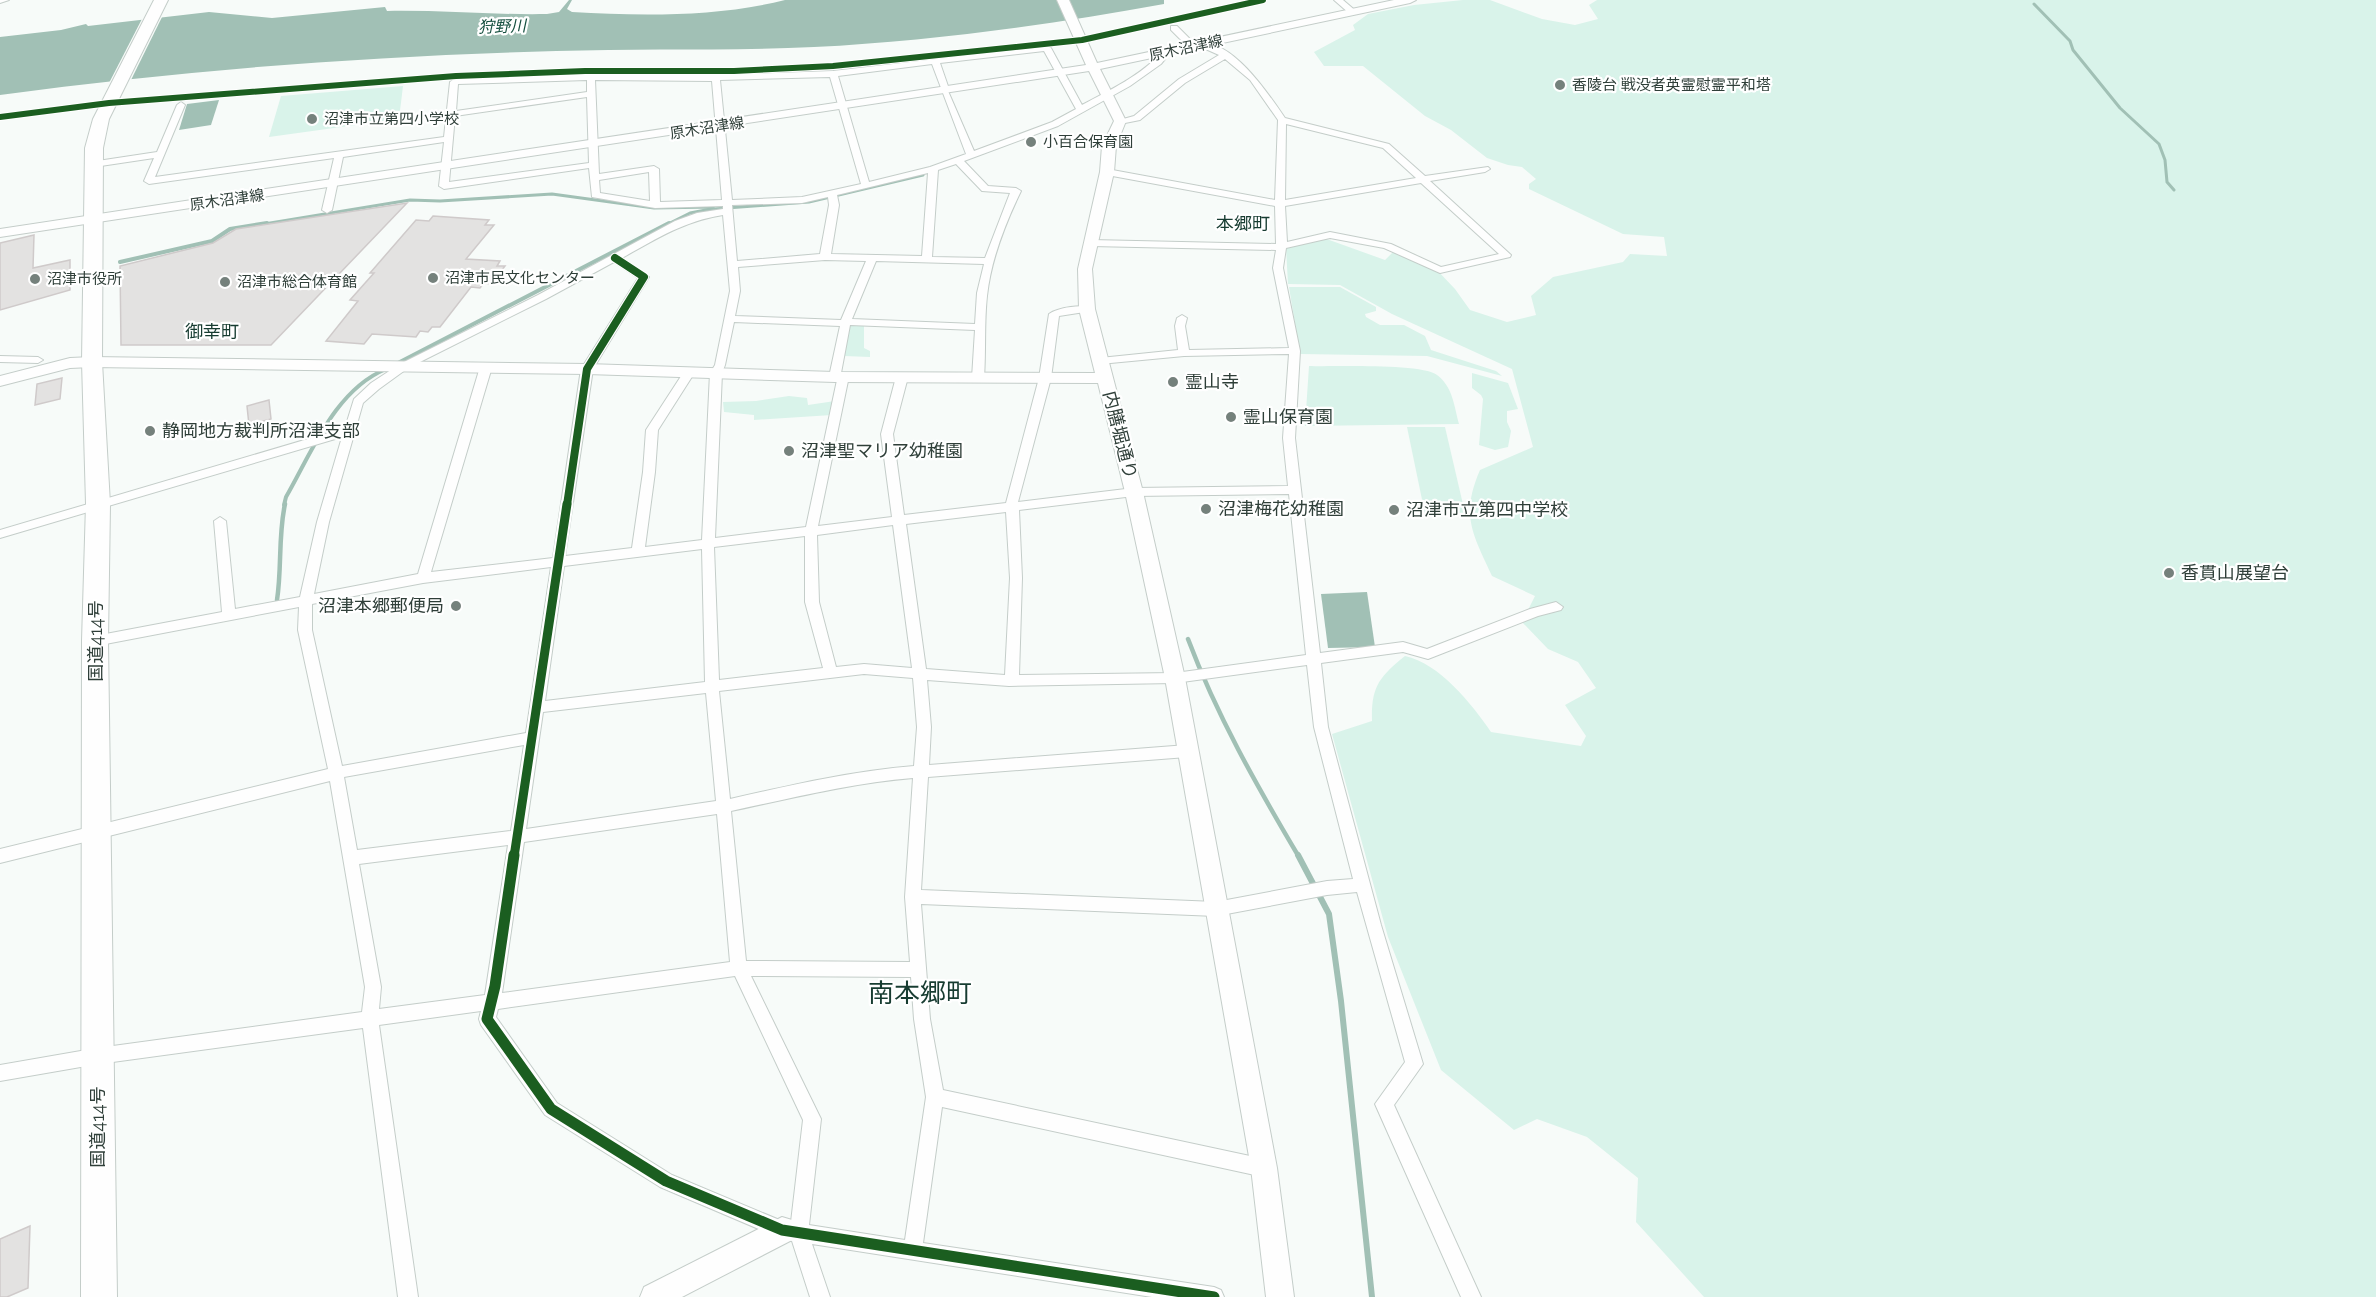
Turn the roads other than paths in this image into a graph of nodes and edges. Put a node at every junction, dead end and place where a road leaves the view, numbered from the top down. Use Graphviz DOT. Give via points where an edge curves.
graph roads {
  1 [pos="1063,0"];
  2 [pos="1338,0"];
  3 [pos="1392,0"];
  4 [pos="1410,0"];
  5 [pos="158,6"];
  6 [pos="1351,10"];
  7 [pos="1174,28"];
  8 [pos="1196,45"];
  9 [pos="1166,53"];
  10 [pos="1225,55"];
  11 [pos="936,63"];
  12 [pos="1093,67"];
  13 [pos="1060,73"];
  14 [pos="833,74"];
  15 [pos="591,77"];
  16 [pos="716,78"];
  17 [pos="945,91"];
  18 [pos="1107,93"];
  19 [pos="591,94"];
  20 [pos="181,105"];
  21 [pos="842,106"];
  22 [pos="1083,109"];
  23 [pos="451,114"];
  24 [pos="1282,120"];
  25 [pos="1120,121"];
  26 [pos="721,125"];
  27 [pos="448,139"];
  28 [pos="593,144"];
  29 [pos="160,154"];
  30 [pos="339,155"];
  31 [pos="972,156"];
  32 [pos="958,160"];
  33 [pos="94,164"];
  34 [pos="593,165"];
  35 [pos="446,166"];
  36 [pos="933,169"];
  37 [pos="1485,169"];
  38 [pos="1107,172"];
  39 [pos="594,178"];
  40 [pos="1424,180"];
  41 [pos="333,183"];
  42 [pos="866,186"];
  43 [pos="832,194"];
  44 [pos="1280,204"];
  45 [pos="655,205"];
  46 [pos="728,207"];
  47 [pos="327,210"];
  48 [pos="95,217"];
  49 [pos="0,227"];
  50 [pos="0,233"];
  51 [pos="1091,243"];
  52 [pos="1281,247"];
  53 [pos="825,257"];
  54 [pos="615,258"];
  55 [pos="872,258"];
  56 [pos="927,258"];
  57 [pos="990,261"];
  58 [pos="732,264"];
  59 [pos="1087,309"];
  60 [pos="1182,318"];
  61 [pos="729,319"];
  62 [pos="846,322"];
  63 [pos="981,327"];
  64 [pos="1295,351"];
  65 [pos="1184,353"];
  66 [pos="0,358"];
  67 [pos="38,360"];
  68 [pos="92,362"];
  69 [pos="404,366"];
  70 [pos="486,367"];
  71 [pos="587,369"];
  72 [pos="1103,369"];
  73 [pos="689,372"];
  74 [pos="716,373"];
  75 [pos="839,376"];
  76 [pos="902,377"];
  77 [pos="978,378"];
  78 [pos="1045,378"];
  79 [pos="0,381"];
  80 [pos="348,431"];
  81 [pos="1296,490"];
  82 [pos="1134,492"];
  83 [pos="98,504"];
  84 [pos="1012,506"];
  85 [pos="220,521"];
  86 [pos="898,521"];
  87 [pos="811,531"];
  88 [pos="0,534"];
  89 [pos="708,544"];
  90 [pos="638,552"];
  91 [pos="559,562"];
  92 [pos="423,578"];
  93 [pos="306,599"];
  94 [pos="1556,607"];
  95 [pos="229,614"];
  96 [pos="95,641"];
  97 [pos="1313,661"];
  98 [pos="831,672"];
  99 [pos="920,674"];
  100 [pos="1175,678"];
  101 [pos="1012,681"];
  102 [pos="712,687"];
  103 [pos="537,707"];
  104 [pos="532,738"];
  105 [pos="1187,751"];
  106 [pos="922,772"];
  107 [pos="336,774"];
  108 [pos="725,806"];
  109 [pos="97,831"];
  110 [pos="517,836"];
  111 [pos="0,856"];
  112 [pos="350,858"];
  113 [pos="1363,885"];
  114 [pos="913,897"];
  115 [pos="1216,909"];
  116 [pos="739,968"];
  117 [pos="918,970"];
  118 [pos="490,1004"];
  119 [pos="370,1018"];
  120 [pos="98,1056"];
  121 [pos="0,1073"];
  122 [pos="934,1097"];
  123 [pos="1264,1168"];
  124 [pos="791,1231"];
  125 [pos="913,1250"];
  126 [pos="99,1297"];
  127 [pos="408,1297"];
  128 [pos="654,1297"];
  129 [pos="819,1297"];
  130 [pos="1214,1297"];
  131 [pos="1280,1297"];
  132 [pos="1471,1297"];
  1 -- 12 [label="street"];
  2 -- 6 [label="street"];
  3 -- 6 [label="street, 原木沼津線"];
  4 -- 6 [label="street, 原木沼津線"];
  5 -- 33 [label="highway, 国道414号" via="96,135"];
  6 -- 8 [label="street, 原木沼津線"];
  7 -- 8 [label="street"];
  8 -- 9 [label="street, 原木沼津線"];
  8 -- 10 [label="street"];
  8 -- 12 [label="street, 原木沼津線"];
  9 -- 12 [label="street, 原木沼津線"];
  9 -- 18 [label="street" via="1127,84"];
  10 -- 24 [label="street" via="1253,78"];
  10 -- 25 [label="street" via="1182,81 1137,117"];
  11 -- 13 [label="street" via="1047,48"];
  11 -- 14 [label="street"];
  11 -- 17 [label="street"];
  12 -- 13 [label="street, 原木沼津線"];
  12 -- 18 [label="street"];
  13 -- 17 [label="street, 原木沼津線"];
  13 -- 22 [label="street" via="1077,106"];
  14 -- 16 [label="street"];
  14 -- 21 [label="street"];
  15 -- 16 [label="street"];
  15 -- 19 [label="street"];
  15 -- 23 [label="street" via="454,82"];
  16 -- 26 [label="street"];
  17 -- 21 [label="street, 原木沼津線"];
  17 -- 31 [label="street"];
  18 -- 22 [label="street"];
  18 -- 25 [label="street"];
  19 -- 23 [label="street"];
  19 -- 28 [label="street"];
  20 -- 29 [label="street"];
  21 -- 26 [label="street, 原木沼津線"];
  21 -- 42 [label="street"];
  22 -- 31 [label="street"];
  23 -- 27 [label="street"];
  24 -- 40 [label="street" via="1386,146"];
  24 -- 44 [label="street"];
  25 -- 38 [label="street, 内膳堀通り" via="1109,146"];
  26 -- 28 [label="street, 原木沼津線"];
  26 -- 46 [label="street"];
  27 -- 30 [label="street"];
  27 -- 35 [label="street"];
  28 -- 34 [label="street"];
  28 -- 35 [label="street, 原木沼津線"];
  29 -- 30 [label="street" via="149,181"];
  29 -- 33 [label="street"];
  30 -- 41 [label="street"];
  31 -- 32 [label="street"];
  32 -- 36 [label="street"];
  32 -- 57 [label="street" via="985,189 1016,191"];
  33 -- 48 [label="highway, 国道414号"];
  34 -- 35 [label="street" via="444,186"];
  34 -- 39 [label="street"];
  35 -- 41 [label="street, 原木沼津線"];
  36 -- 42 [label="street"];
  36 -- 56 [label="street"];
  37 -- 40 [label="street"];
  38 -- 44 [label="street"];
  38 -- 51 [label="street, 内膳堀通り"];
  39 -- 45 [label="street" via="595,195"];
  39 -- 45 [label="street" via="654,169"];
  40 -- 44 [label="street"];
  40 -- 52 [label="street" via="1506,255 1440,270 1387,246 1338,236"];
  41 -- 47 [label="street"];
  41 -- 48 [label="street, 原木沼津線"];
  42 -- 43 [label="street"];
  43 -- 46 [label="street"];
  43 -- 53 [label="street" via="834,205"];
  44 -- 52 [label="street"];
  45 -- 46 [label="street"];
  46 -- 54 [label="street" via="678,223"];
  46 -- 58 [label="street"];
  48 -- 49 [label="street, 原木沼津線"];
  48 -- 50 [label="street, 原木沼津線"];
  48 -- 68 [label="highway, 国道414号"];
  51 -- 52 [label="street"];
  51 -- 59 [label="street, 内膳堀通り" via="1085,269"];
  52 -- 64 [label="street" via="1278,268"];
  53 -- 55 [label="street"];
  53 -- 58 [label="street"];
  54 -- 69 [label="street"];
  54 -- 71 [label="street" via="644,277"];
  55 -- 56 [label="street"];
  55 -- 62 [label="street"];
  56 -- 57 [label="street"];
  57 -- 63 [label="street"];
  58 -- 61 [label="street" via="735,291"];
  59 -- 72 [label="street, 内膳堀通り"];
  59 -- 78 [label="street" via="1054,314"];
  60 -- 65 [label="street"];
  61 -- 62 [label="street"];
  61 -- 74 [label="street"];
  62 -- 63 [label="street"];
  62 -- 75 [label="street"];
  63 -- 77 [label="street"];
  64 -- 65 [label="street"];
  64 -- 81 [label="street" via="1289,438"];
  65 -- 72 [label="street"];
  66 -- 67 [label="street"];
  68 -- 69 [label="street"];
  68 -- 79 [label="street" via="70,363"];
  68 -- 83 [label="highway, 国道414号"];
  69 -- 70 [label="street"];
  69 -- 80 [label="street" via="358,402"];
  70 -- 71 [label="street"];
  70 -- 92 [label="street"];
  71 -- 73 [label="street"];
  71 -- 91 [label="street"];
  72 -- 78 [label="street"];
  72 -- 82 [label="street, 内膳堀通り"];
  73 -- 74 [label="street"];
  73 -- 90 [label="street" via="652,430"];
  74 -- 75 [label="street"];
  74 -- 89 [label="street"];
  75 -- 76 [label="street"];
  75 -- 87 [label="street"];
  76 -- 77 [label="street"];
  76 -- 86 [label="street" via="887,434"];
  77 -- 78 [label="street"];
  78 -- 84 [label="street"];
  80 -- 83 [label="street"];
  80 -- 93 [label="street"];
  81 -- 82 [label="street"];
  81 -- 97 [label="street"];
  82 -- 84 [label="street"];
  82 -- 100 [label="street, 内膳堀通り"];
  83 -- 88 [label="street"];
  83 -- 96 [label="highway, 国道414号"];
  84 -- 86 [label="street"];
  84 -- 101 [label="street" via="1016,578"];
  85 -- 95 [label="street"];
  86 -- 87 [label="street"];
  86 -- 99 [label="street"];
  87 -- 89 [label="street"];
  87 -- 98 [label="street" via="812,602"];
  89 -- 90 [label="street"];
  89 -- 102 [label="street"];
  90 -- 91 [label="street"];
  91 -- 92 [label="street"];
  91 -- 103 [label="street"];
  92 -- 93 [label="street"];
  93 -- 95 [label="street"];
  93 -- 107 [label="street" via="305,630"];
  94 -- 97 [label="street" via="1428,654 1403,648"];
  95 -- 96 [label="street"];
  96 -- 109 [label="highway, 国道414号"];
  97 -- 100 [label="street"];
  97 -- 113 [label="street" via="1322,727"];
  98 -- 99 [label="street" via="864,669"];
  98 -- 102 [label="street"];
  99 -- 101 [label="street"];
  99 -- 106 [label="street"];
  100 -- 101 [label="street"];
  100 -- 105 [label="street, 内膳堀通り"];
  102 -- 103 [label="street"];
  102 -- 108 [label="street"];
  103 -- 104 [label="street"];
  104 -- 107 [label="street"];
  104 -- 110 [label="street"];
  105 -- 106 [label="street"];
  105 -- 115 [label="street, 内膳堀通り"];
  106 -- 108 [label="street" via="878,775"];
  106 -- 114 [label="street"];
  107 -- 109 [label="street"];
  107 -- 112 [label="street"];
  108 -- 110 [label="street"];
  108 -- 116 [label="street"];
  109 -- 111 [label="street"];
  109 -- 120 [label="highway, 国道414号"];
  110 -- 112 [label="street"];
  110 -- 118 [label="street"];
  112 -- 119 [label="street" via="373,987"];
  113 -- 115 [label="street" via="1326,888"];
  113 -- 132 [label="street" via="1414,1064 1384,1104"];
  114 -- 115 [label="street"];
  114 -- 117 [label="street"];
  115 -- 123 [label="street, 内膳堀通り"];
  116 -- 117 [label="street"];
  116 -- 118 [label="street"];
  116 -- 124 [label="street" via="812,1119"];
  117 -- 122 [label="street"];
  118 -- 119 [label="street"];
  118 -- 124 [label="street" via="487,1019 551,1109 666,1181"];
  119 -- 120 [label="street"];
  119 -- 127 [label="street"];
  120 -- 121 [label="street"];
  120 -- 126 [label="highway, 国道414号"];
  122 -- 123 [label="street"];
  122 -- 125 [label="street"];
  123 -- 131 [label="street, 内膳堀通り"];
  124 -- 125 [label="street"];
  124 -- 128 [label="street"];
  124 -- 129 [label="street"];
  125 -- 130 [label="street"];
}
